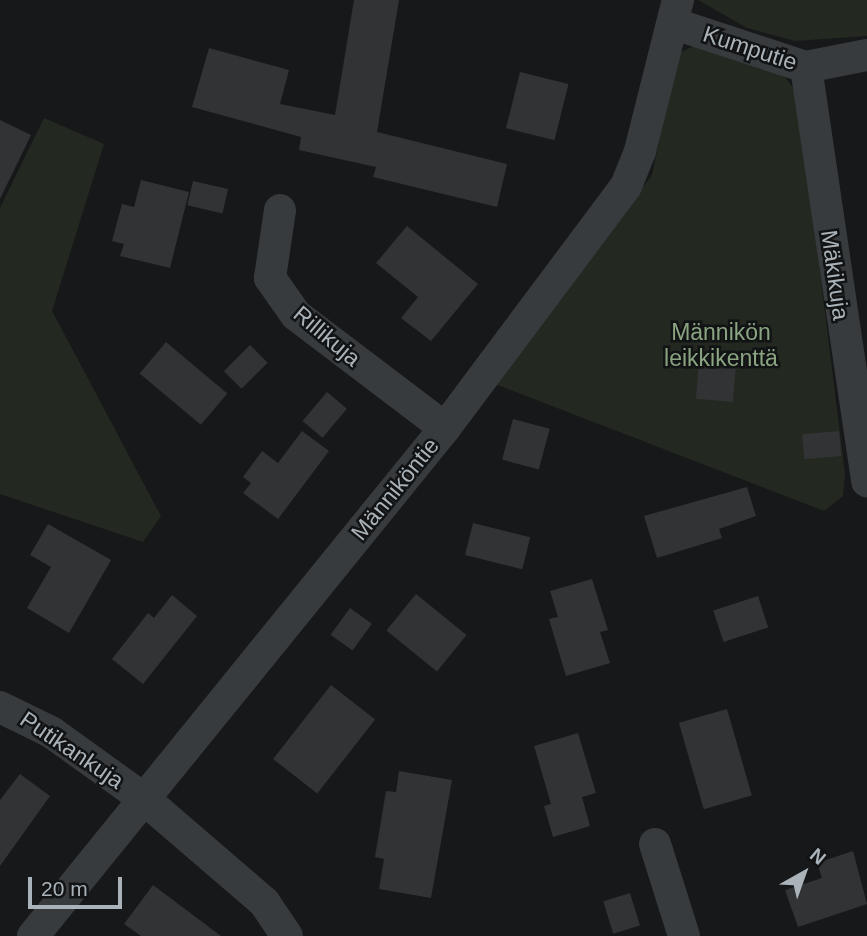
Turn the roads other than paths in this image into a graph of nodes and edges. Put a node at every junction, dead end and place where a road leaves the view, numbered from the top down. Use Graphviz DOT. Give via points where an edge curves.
graph roads {
  1 [pos="677,12"];
  2 [pos="867,55"];
  3 [pos="806,67"];
  4 [pos="280,210"];
  5 [pos="445,428"];
  6 [pos="867,482"];
  7 [pos="0,707"];
  8 [pos="143,798"];
  9 [pos="655,844"];
  10 [pos="33,936"];
  11 [pos="287,936"];
  12 [pos="684,936"];
  1 -- 3 [label="street, Kumputie"];
  1 -- 5 [label="street, Männiköntie" via="626,186"];
  2 -- 3 [label="street, Kumputie"];
  3 -- 6 [label="street, Mäkikuja"];
  4 -- 5 [label="street, Rillikuja" via="270,278 296,315"];
  5 -- 8 [label="street, Männiköntie"];
  7 -- 8 [label="street, Putikankuja" via="51,732"];
  8 -- 10 [label="street, Männiköntie"];
  8 -- 11 [label="street, Putikankuja" via="264,902"];
  9 -- 12 [label="street"];
}
